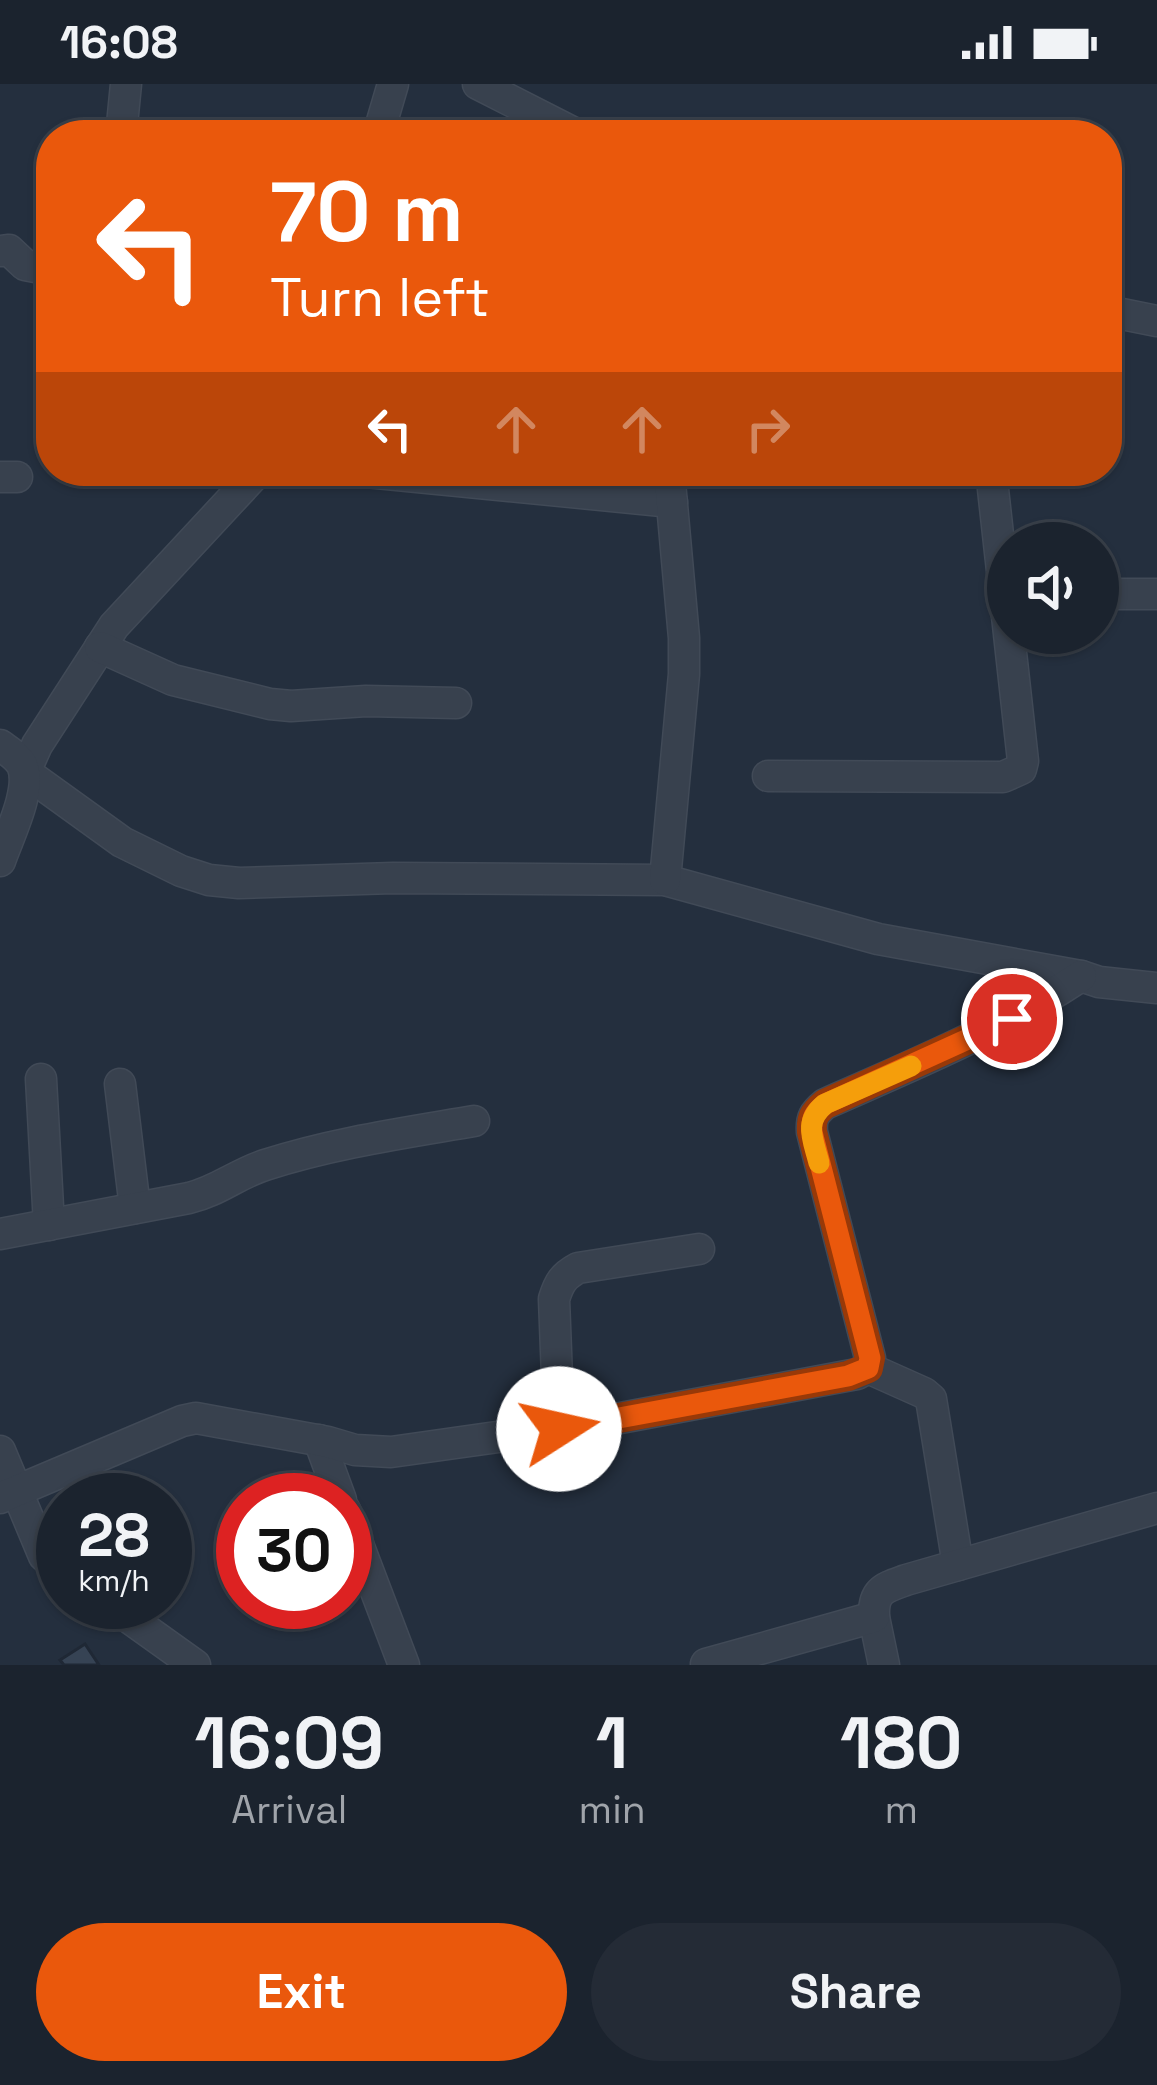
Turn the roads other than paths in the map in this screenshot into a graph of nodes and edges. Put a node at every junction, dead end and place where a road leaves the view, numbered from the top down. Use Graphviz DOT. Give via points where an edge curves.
graph roads {
  1 [pos="126,84"];
  2 [pos="393,84"];
  3 [pos="478,84"];
  4 [pos="122,120"];
  5 [pos="382,120"];
  6 [pos="549,120"];
  7 [pos="0,251"];
  8 [pos="36,268"];
  9 [pos="1122,313"];
  10 [pos="1157,321"];
  11 [pos="244,486"];
  12 [pos="671,486"];
  13 [pos="993,486"];
  14 [pos="997,522"];
  15 [pos="1119,594"];
  16 [pos="1157,594"];
  17 [pos="100,647"];
  18 [pos="1012,654"];
  19 [pos="456,703"];
  20 [pos="0,745"];
  21 [pos="25,772"];
  22 [pos="768,776"];
  23 [pos="2,849"];
  24 [pos="664,880"];
  25 [pos="1081,976"];
  26 [pos="1157,988"];
  27 [pos="41,1079"];
  28 [pos="120,1084"];
  29 [pos="474,1121"];
  30 [pos="135,1208"];
  31 [pos="50,1225"];
  32 [pos="0,1234"];
  33 [pos="699,1249"];
  34 [pos="868,1368"];
  35 [pos="559,1429"];
  36 [pos="319,1440"];
  37 [pos="0,1451"];
  38 [pos="331,1473"];
  39 [pos="8,1494"];
  40 [pos="1157,1508"];
  41 [pos="36,1542"];
  42 [pos="958,1565"];
  43 [pos="372,1581"];
  44 [pos="874,1617"];
  45 [pos="145,1629"];
  46 [pos="706,1664"];
  47 [pos="195,1665"];
  48 [pos="404,1665"];
  49 [pos="884,1665"];
  1 -- 4 [label="street"];
  2 -- 5 [label="street"];
  3 -- 6 [label="street"];
  7 -- 8 [label="street"];
  9 -- 10 [label="street"];
  11 -- 17 [label="street"];
  12 -- 24 [label="street" via="684,674"];
  13 -- 14 [label="street"];
  15 -- 16 [label="street"];
  17 -- 19 [label="street" via="173,680 270,704"];
  17 -- 21 [label="street"];
  18 -- 22 [label="street" via="1021,770 1004,777"];
  20 -- 21 [label="street"];
  21 -- 23 [label="street"];
  21 -- 24 [label="street" via="122,842 209,880"];
  24 -- 25 [label="street" via="878,939"];
  25 -- 26 [label="street"];
  25 -- 34 [label="street" via="988,1032 815,1112 812,1132"];
  27 -- 31 [label="street"];
  28 -- 30 [label="street"];
  29 -- 30 [label="street" via="311,1152 206,1194"];
  30 -- 31 [label="street"];
  31 -- 32 [label="street"];
  33 -- 35 [label="street" via="578,1268 559,1282"];
  34 -- 35 [label="street"];
  34 -- 42 [label="street" via="931,1399"];
  35 -- 36 [label="street" via="392,1452"];
  36 -- 38 [label="street"];
  36 -- 39 [label="street" via="196,1418"];
  37 -- 39 [label="street"];
  39 -- 41 [label="street"];
  40 -- 42 [label="street"];
  42 -- 44 [label="street" via="885,1588"];
  43 -- 48 [label="street"];
  44 -- 46 [label="street"];
  44 -- 49 [label="street"];
  45 -- 47 [label="street"];
}
